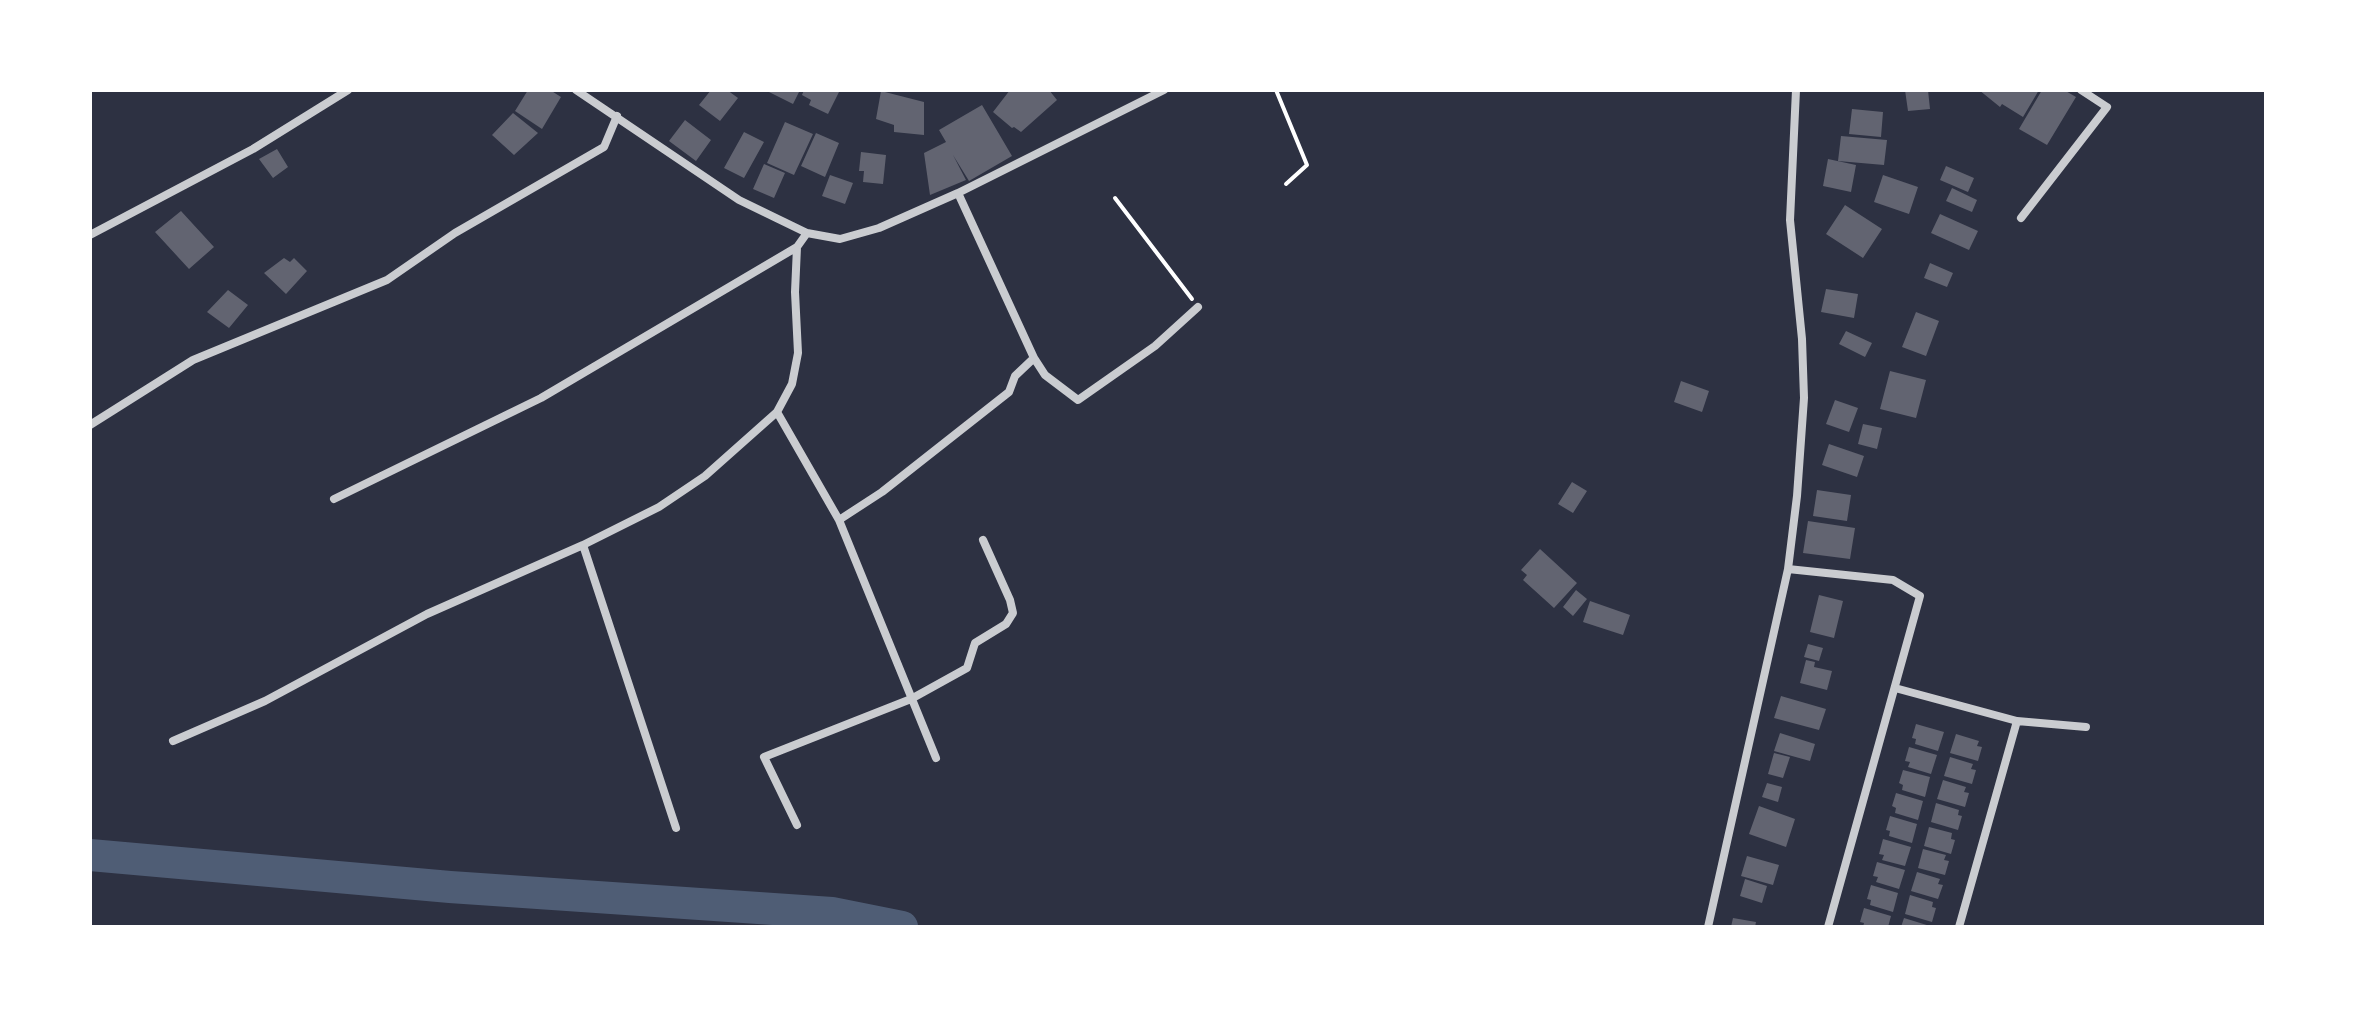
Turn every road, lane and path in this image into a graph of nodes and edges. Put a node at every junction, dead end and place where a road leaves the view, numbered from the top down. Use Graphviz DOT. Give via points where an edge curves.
graph roads {
  1 [pos="348,90"];
  2 [pos="576,90"];
  3 [pos="1164,90"];
  4 [pos="1276,90"];
  5 [pos="1796,90"];
  6 [pos="2081,90"];
  7 [pos="616,116"];
  8 [pos="1286,184"];
  9 [pos="958,193"];
  10 [pos="1126,198"];
  11 [pos="2021,218"];
  12 [pos="807,233"];
  13 [pos="90,236"];
  14 [pos="797,247"];
  15 [pos="1198,307"];
  16 [pos="1034,358"];
  17 [pos="777,412"];
  18 [pos="90,426"];
  19 [pos="334,499"];
  20 [pos="839,520"];
  21 [pos="983,540"];
  22 [pos="584,544"];
  23 [pos="1788,569"];
  24 [pos="1896,688"];
  25 [pos="912,699"];
  26 [pos="2017,720"];
  27 [pos="2086,726"];
  28 [pos="173,741"];
  29 [pos="936,758"];
  30 [pos="797,824"];
  31 [pos="676,828"];
  32 [pos="1708,927"];
  33 [pos="1828,927"];
  34 [pos="1959,927"];
  1 -- 13 [label="street" via="253,150"];
  2 -- 7 [label="street"];
  3 -- 9 [label="street"];
  4 -- 8 [label="path" via="1307,165"];
  5 -- 23 [label="street" via="1790,220 1804,398"];
  6 -- 11 [label="street" via="2106,107"];
  7 -- 12 [label="street" via="739,200"];
  7 -- 18 [label="street" via="604,147 386,280 193,360"];
  9 -- 12 [label="street" via="840,239"];
  9 -- 16 [label="street"];
  10 -- 15 [label="path" via="1117,201"];
  12 -- 14 [label="street"];
  14 -- 17 [label="street" via="798,353"];
  14 -- 19 [label="street" via="541,398"];
  15 -- 16 [label="street" via="1078,400"];
  16 -- 20 [label="street" via="1015,376 1010,392"];
  17 -- 20 [label="street"];
  17 -- 22 [label="street" via="706,476"];
  20 -- 25 [label="street"];
  21 -- 25 [label="street" via="1013,613 975,643 967,668"];
  22 -- 28 [label="street"];
  22 -- 31 [label="street"];
  23 -- 24 [label="street" via="1894,580 1920,596"];
  23 -- 32 [label="street"];
  24 -- 26 [label="street"];
  24 -- 33 [label="street"];
  25 -- 29 [label="street"];
  25 -- 30 [label="street" via="764,756"];
  26 -- 27 [label="street"];
  26 -- 34 [label="street"];
}
